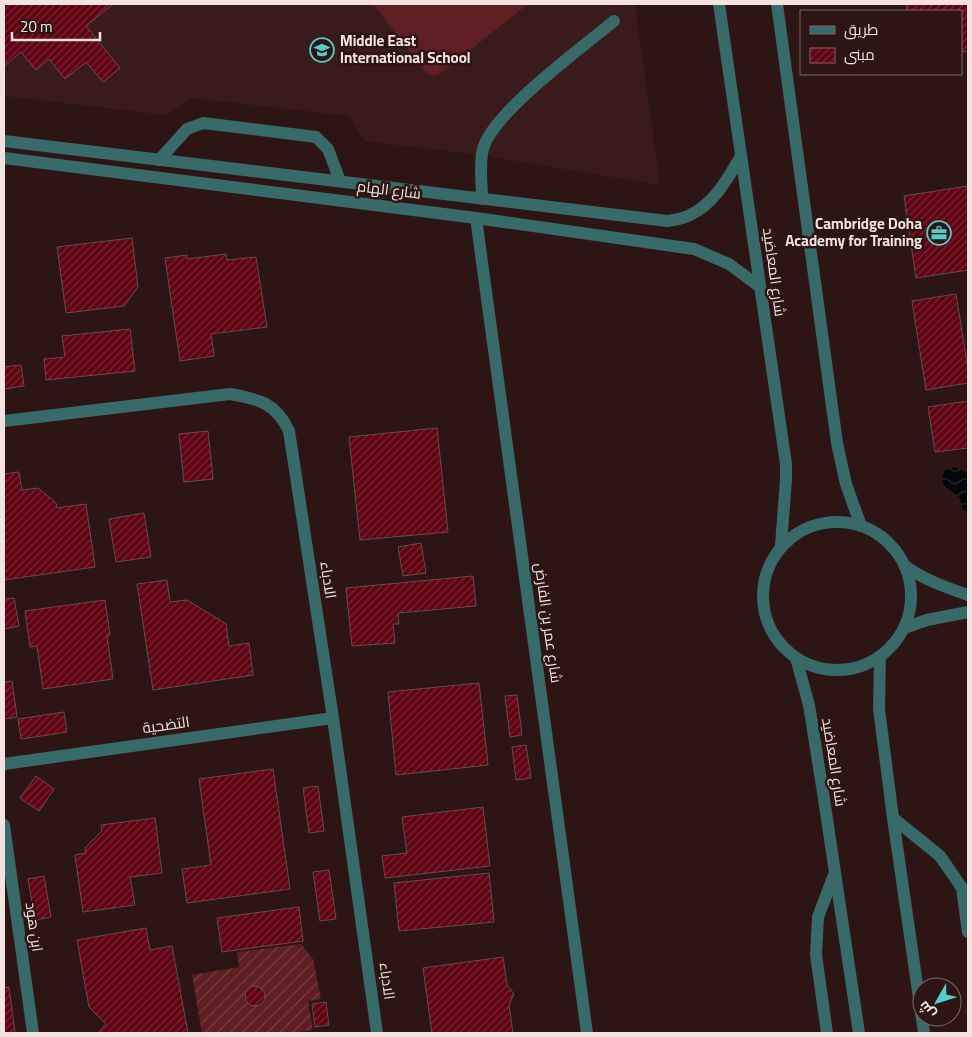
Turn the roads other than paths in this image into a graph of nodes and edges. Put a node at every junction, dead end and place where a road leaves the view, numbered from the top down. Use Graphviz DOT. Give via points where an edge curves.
graph roads {
  1 [pos="719,4"];
  2 [pos="777,4"];
  3 [pos="614,22"];
  4 [pos="4,141"];
  5 [pos="741,156"];
  6 [pos="4,158"];
  7 [pos="159,160"];
  8 [pos="340,181"];
  9 [pos="482,199"];
  10 [pos="476,218"];
  11 [pos="760,287"];
  12 [pos="4,421"];
  13 [pos="861,526"];
  14 [pos="782,545"];
  15 [pos="904,566"];
  16 [pos="968,595"];
  17 [pos="968,612"];
  18 [pos="904,628"];
  19 [pos="880,656"];
  20 [pos="796,658"];
  21 [pos="333,718"];
  22 [pos="4,764"];
  23 [pos="893,818"];
  24 [pos="4,825"];
  25 [pos="835,872"];
  26 [pos="968,932"];
  27 [pos="33,1033"];
  28 [pos="377,1033"];
  29 [pos="588,1033"];
  30 [pos="827,1033"];
  31 [pos="859,1033"];
  32 [pos="924,1033"];
  1 -- 5 [label="street, شارع المعاضيد"];
  2 -- 13 [label="street" via="837,443 846,484"];
  3 -- 9 [label="street" via="546,77 487,138 483,149"];
  4 -- 7 [label="street, شارع الهام"];
  5 -- 9 [label="street, شارع الهام" via="710,200 690,216 667,222"];
  5 -- 11 [label="street, شارع المعاضيد"];
  6 -- 10 [label="street, شارع الهام"];
  7 -- 8 [label="street, شارع الهام"];
  7 -- 8 [label="street" via="187,129 203,123 212,124 316,137 328,149"];
  8 -- 9 [label="street, شارع الهام"];
  10 -- 11 [label="street, شارع الهام" via="694,249 728,264"];
  10 -- 29 [label="street, شارع عمر بن الفارض"];
  11 -- 14 [label="street, شارع المعاضيد" via="786,464"];
  12 -- 21 [label="street, الادباء" via="230,394 256,398 270,406 283,419 289,432"];
  13 -- 14 [label="street" via="833,521 805,528"];
  13 -- 15 [label="street" via="894,548"];
  14 -- 20 [label="street" via="768,567 762,592 764,609 777,640"];
  15 -- 16 [label="street" via="940,586"];
  15 -- 18 [label="street" via="911,597"];
  17 -- 18 [label="street"];
  18 -- 19 [label="street" via="894,644"];
  19 -- 20 [label="street" via="860,666 838,670 816,667"];
  19 -- 23 [label="street" via="879,709"];
  20 -- 25 [label="street, شارع المعاضيد" via="809,706"];
  21 -- 22 [label="street, التضحية"];
  21 -- 28 [label="street, الادباء"];
  23 -- 26 [label="street" via="940,856 962,888"];
  23 -- 32 [label="street"];
  24 -- 27 [label="street, ابن هود"];
  25 -- 30 [label="street, شارع المعاضيد" via="818,917 816,955"];
  25 -- 31 [label="street, شارع المعاضيد"];
}
